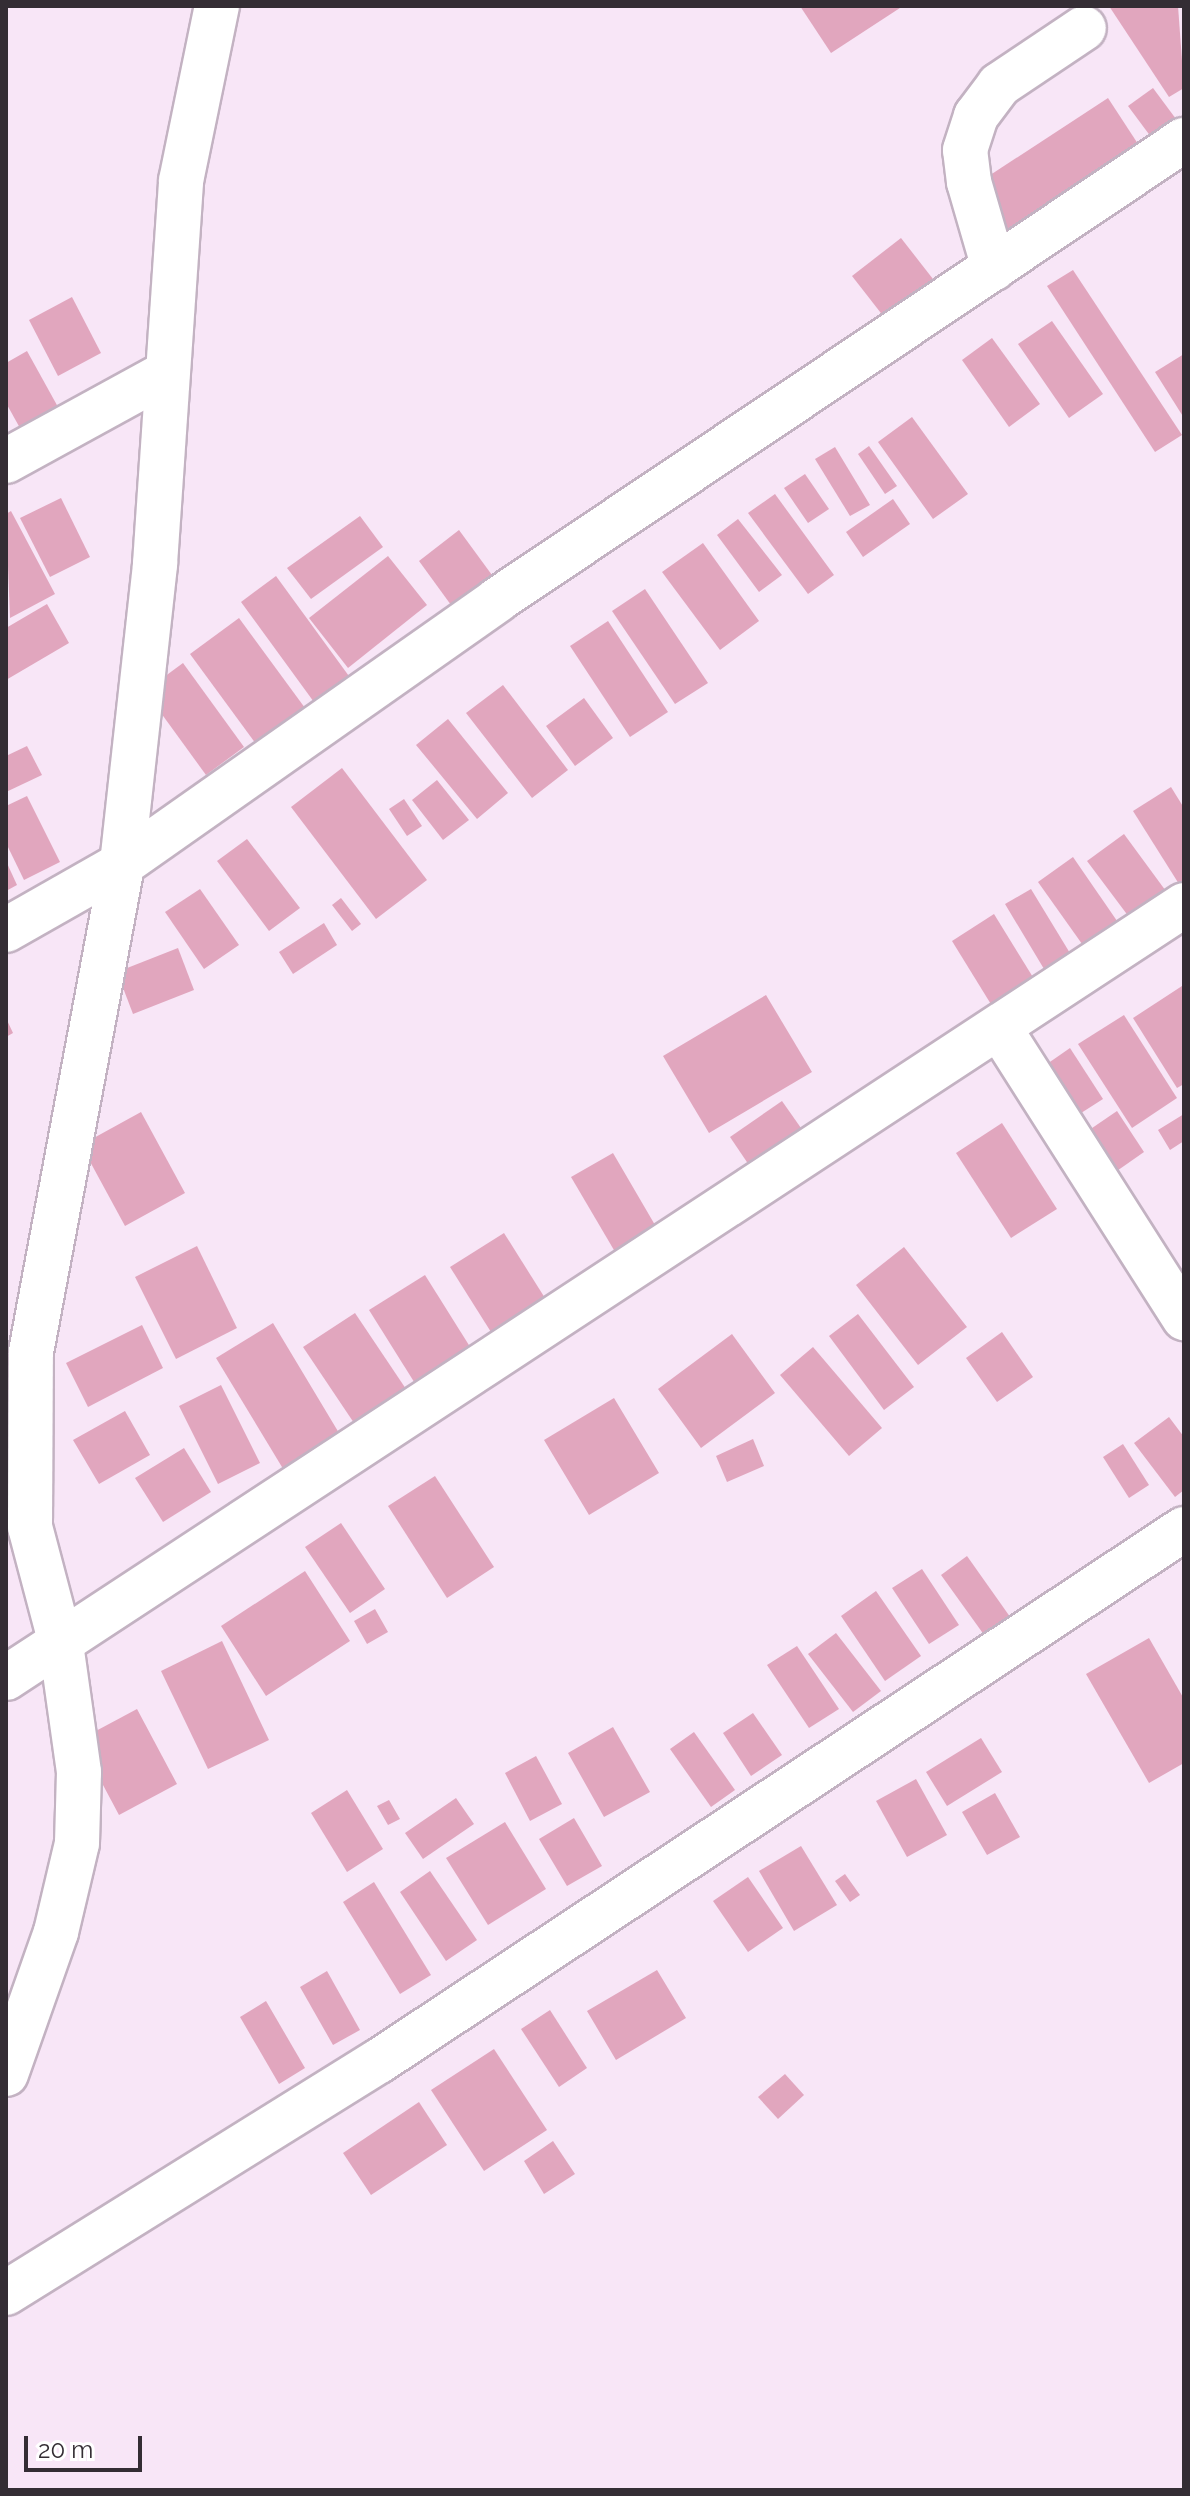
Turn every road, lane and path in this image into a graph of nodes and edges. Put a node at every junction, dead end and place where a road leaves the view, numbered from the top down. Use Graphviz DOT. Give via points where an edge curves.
graph roads {
  1 [pos="217,6"];
  2 [pos="1084,28"];
  3 [pos="1184,140"];
  4 [pos="994,268"];
  5 [pos="167,373"];
  6 [pos="6,461"];
  7 [pos="122,864"];
  8 [pos="1184,905"];
  9 [pos="6,930"];
  10 [pos="1000,1029"];
  11 [pos="1184,1318"];
  12 [pos="18,1359"];
  13 [pos="1184,1529"];
  14 [pos="61,1644"];
  15 [pos="6,1678"];
  16 [pos="6,2074"];
  17 [pos="6,2293"];
  1 -- 5 [label="street" via="181,181"];
  2 -- 4 [label="street" via="999,85 976,116 965,150 967,172"];
  3 -- 4 [label="street"];
  4 -- 7 [label="street" via="497,600"];
  5 -- 6 [label="street"];
  5 -- 7 [label="street"];
  7 -- 9 [label="street"];
  7 -- 12 [label="street"];
  8 -- 10 [label="street"];
  10 -- 11 [label="street"];
  10 -- 14 [label="street"];
  12 -- 14 [label="street" via="30,1527"];
  13 -- 17 [label="street" via="379,2061"];
  14 -- 15 [label="street"];
  14 -- 16 [label="street" via="79,1772 77,1843 56,1932"];
}
